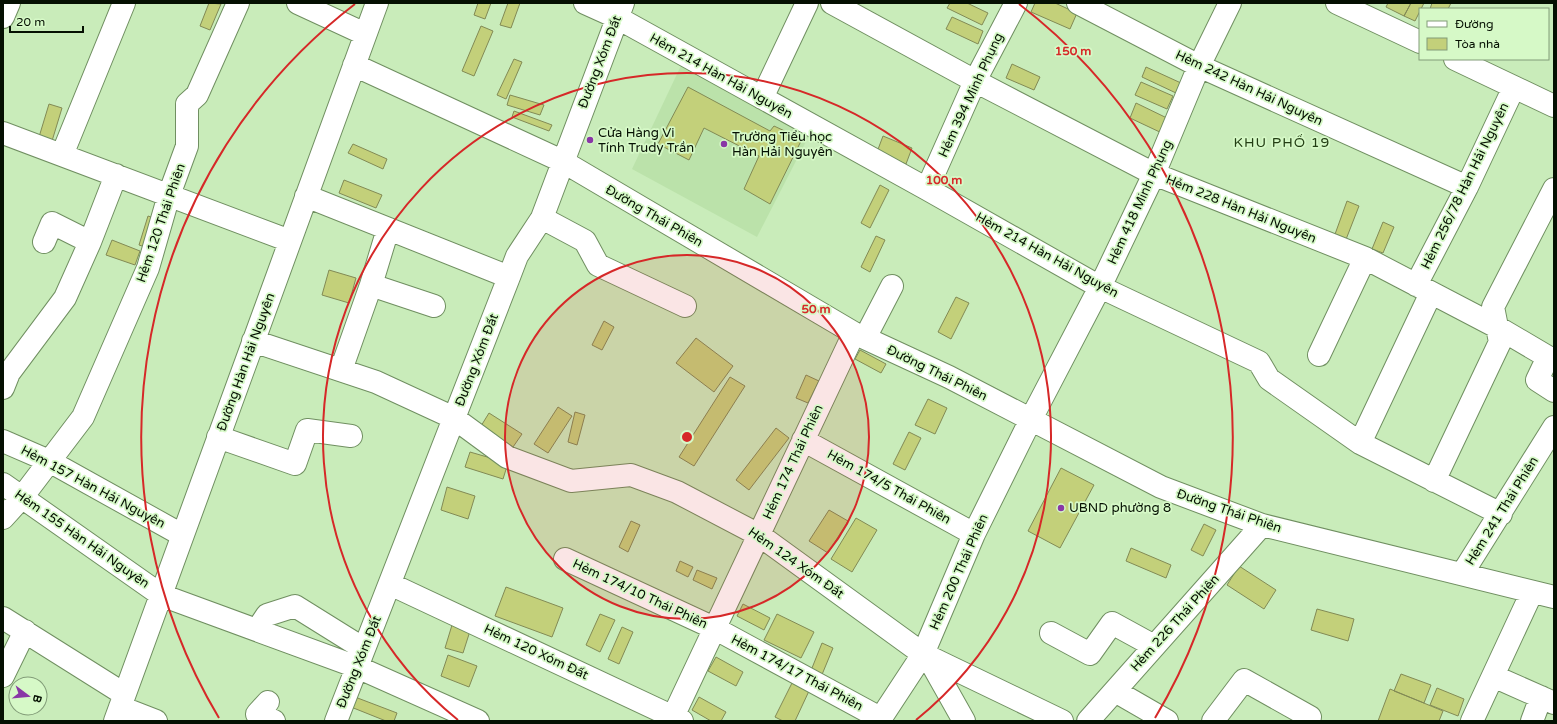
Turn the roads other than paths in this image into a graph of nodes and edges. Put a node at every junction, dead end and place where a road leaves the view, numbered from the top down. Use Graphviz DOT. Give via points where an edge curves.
graph roads {
  1 [pos="9,3"];
  2 [pos="124,3"];
  3 [pos="238,3"];
  4 [pos="298,3"];
  5 [pos="377,3"];
  6 [pos="585,3"];
  7 [pos="807,3"];
  8 [pos="832,3"];
  9 [pos="1016,3"];
  10 [pos="1078,3"];
  11 [pos="1230,3"];
  12 [pos="1337,3"];
  13 [pos="620,10"];
  14 [pos="3,17"];
  15 [pos="365,34"];
  16 [pos="1419,42"];
  17 [pos="1458,60"];
  18 [pos="354,65"];
  19 [pos="1199,66"];
  20 [pos="975,81"];
  21 [pos="1514,87"];
  22 [pos="762,98"];
  23 [pos="1554,106"];
  24 [pos="3,133"];
  25 [pos="62,155"];
  26 [pos="562,161"];
  27 [pos="1154,174"];
  28 [pos="116,175"];
  29 [pos="1466,187"];
  30 [pos="927,188"];
  31 [pos="1554,189"];
  32 [pos="169,195"];
  33 [pos="306,196"];
  34 [pos="542,218"];
  35 [pos="388,229"];
  36 [pos="290,241"];
  37 [pos="44,242"];
  38 [pos="90,242"];
  39 [pos="1364,258"];
  40 [pos="508,277"];
  41 [pos="371,285"];
  42 [pos="892,286"];
  43 [pos="1100,287"];
  44 [pos="1424,289"];
  45 [pos="434,306"];
  46 [pos="686,306"];
  47 [pos="1497,327"];
  48 [pos="860,336"];
  49 [pos="253,341"];
  50 [pos="1318,354"];
  51 [pos="341,370"];
  52 [pos="3,388"];
  53 [pos="1554,391"];
  54 [pos="454,418"];
  55 [pos="1031,419"];
  56 [pos="1554,427"];
  57 [pos="351,436"];
  58 [pos="218,437"];
  59 [pos="803,440"];
  60 [pos="3,441"];
  61 [pos="1360,443"];
  62 [pos="50,461"];
  63 [pos="1434,481"];
  64 [pos="3,484"];
  65 [pos="23,496"];
  66 [pos="1501,514"];
  67 [pos="3,518"];
  68 [pos="1262,525"];
  69 [pos="974,534"];
  70 [pos="182,535"];
  71 [pos="759,535"];
  72 [pos="565,559"];
  73 [pos="1462,574"];
  74 [pos="390,584"];
  75 [pos="1532,592"];
  76 [pos="161,595"];
  77 [pos="1554,597"];
  78 [pos="3,618"];
  79 [pos="714,628"];
  80 [pos="257,630"];
  81 [pos="25,631"];
  82 [pos="1051,633"];
  83 [pos="1154,646"];
  84 [pos="925,655"];
  85 [pos="360,658"];
  86 [pos="3,676"];
  87 [pos="1493,676"];
  88 [pos="1115,691"];
  89 [pos="1548,700"];
  90 [pos="120,707"];
  91 [pos="1310,717"];
  92 [pos="468,719"];
  93 [pos="675,719"];
  94 [pos="879,719"];
  95 [pos="156,721"];
  96 [pos="336,721"];
  97 [pos="964,721"];
  98 [pos="1062,721"];
  99 [pos="1088,721"];
  100 [pos="1167,721"];
  101 [pos="1213,721"];
  102 [pos="1472,721"];
  103 [pos="1532,721"];
  1 -- 14 [label="street"];
  2 -- 25 [label="street"];
  3 -- 32 [label="street, Hẻm 120 Thái Phiên" via="197,95 187,104 187,146"];
  4 -- 15 [label="street"];
  5 -- 15 [label="street, Đường Hàn Hải Nguyên"];
  6 -- 13 [label="street, Hẻm 214 Hàn Hải Nguyên"];
  7 -- 22 [label="street"];
  8 -- 20 [label="street, Hẻm 228 Hàn Hải Nguyên"];
  9 -- 20 [label="street, Hẻm 394 Minh Phụng"];
  10 -- 19 [label="street, Hẻm 242 Hàn Hải Nguyên"];
  11 -- 19 [label="street, Hẻm 418 Minh Phụng"];
  12 -- 16 [label="street"];
  13 -- 22 [label="street, Hẻm 214 Hàn Hải Nguyên"];
  13 -- 26 [label="street, Đường Xóm Đất"];
  15 -- 18 [label="street, Đường Hàn Hải Nguyên"];
  17 -- 21 [label="street"];
  18 -- 26 [label="street, Đường Thái Phiên"];
  18 -- 33 [label="street, Đường Hàn Hải Nguyên"];
  19 -- 27 [label="street, Hẻm 418 Minh Phụng"];
  19 -- 29 [label="street, Hẻm 242 Hàn Hải Nguyên"];
  20 -- 27 [label="street, Hẻm 228 Hàn Hải Nguyên"];
  20 -- 30 [label="street, Hẻm 394 Minh Phụng"];
  21 -- 23 [label="street"];
  21 -- 29 [label="street, Hẻm 256/78 Hàn Hải Nguyên"];
  22 -- 30 [label="street, Hẻm 214 Hàn Hải Nguyên"];
  24 -- 25 [label="street"];
  25 -- 28 [label="street"];
  26 -- 34 [label="street, Đường Xóm Đất"];
  26 -- 48 [label="street, Đường Thái Phiên"];
  27 -- 39 [label="street, Hẻm 228 Hàn Hải Nguyên"];
  27 -- 43 [label="street, Hẻm 418 Minh Phụng"];
  28 -- 32 [label="street"];
  28 -- 38 [label="street"];
  29 -- 44 [label="street, Hẻm 256/78 Hàn Hải Nguyên"];
  30 -- 43 [label="street, Hẻm 214 Hàn Hải Nguyên"];
  31 -- 47 [label="street" via="1493,307"];
  32 -- 36 [label="street"];
  32 -- 62 [label="street, Hẻm 120 Thái Phiên" via="148,268 83,417"];
  33 -- 35 [label="street"];
  33 -- 36 [label="street, Đường Hàn Hải Nguyên"];
  34 -- 40 [label="street, Đường Xóm Đất" via="517,256"];
  34 -- 46 [label="street" via="585,241 598,265"];
  35 -- 40 [label="street"];
  35 -- 41 [label="street"];
  36 -- 49 [label="street, Đường Hàn Hải Nguyên"];
  37 -- 38 [label="street" via="52,223"];
  38 -- 52 [label="street" via="65,298 8,373"];
  39 -- 44 [label="street, Hẻm 228 Hàn Hải Nguyên"];
  39 -- 50 [label="street"];
  40 -- 54 [label="street, Đường Xóm Đất"];
  41 -- 45 [label="street"];
  41 -- 51 [label="street"];
  42 -- 48 [label="street, Hẻm 174 Thái Phiên"];
  43 -- 55 [label="street, Hẻm 418 Minh Phụng"];
  43 -- 61 [label="street, Hẻm 214 Hàn Hải Nguyên" via="1259,362 1269,379"];
  44 -- 47 [label="street, Hẻm 228 Hàn Hải Nguyên"];
  44 -- 61 [label="street, Hẻm 256/78 Hàn Hải Nguyên"];
  47 -- 53 [label="street, Hẻm 228 Hàn Hải Nguyên" via="1548,357 1537,380"];
  47 -- 63 [label="street" via="1500,342"];
  48 -- 55 [label="street, Đường Thái Phiên"];
  48 -- 59 [label="street, Hẻm 174 Thái Phiên"];
  49 -- 51 [label="street, Hẻm 124 Xóm Đất"];
  49 -- 58 [label="street, Đường Hàn Hải Nguyên"];
  51 -- 54 [label="street, Hẻm 124 Xóm Đất" via="376,382"];
  54 -- 71 [label="street, Hẻm 124 Xóm Đất" via="514,460 571,481 631,475 677,492"];
  54 -- 74 [label="street, Đường Xóm Đất"];
  55 -- 68 [label="street, Đường Thái Phiên" via="1161,487"];
  55 -- 69 [label="street, Hẻm 200 Thái Phiên"];
  56 -- 66 [label="street, Hẻm 241 Thái Phiên"];
  57 -- 58 [label="street" via="307,430 295,464"];
  58 -- 70 [label="street, Đường Hàn Hải Nguyên"];
  59 -- 69 [label="street, Hẻm 174/5 Thái Phiên"];
  59 -- 71 [label="street, Hẻm 174 Thái Phiên"];
  60 -- 62 [label="street, Hẻm 157 Hàn Hải Nguyên"];
  61 -- 63 [label="street, Hẻm 214 Hàn Hải Nguyên"];
  62 -- 65 [label="street, Hẻm 120 Thái Phiên"];
  62 -- 70 [label="street, Hẻm 157 Hàn Hải Nguyên"];
  63 -- 66 [label="street, Hẻm 214 Hàn Hải Nguyên"];
  64 -- 65 [label="street, Hẻm 155 Hàn Hải Nguyên"];
  65 -- 67 [label="street, Hẻm 120 Thái Phiên"];
  65 -- 76 [label="street, Hẻm 155 Hàn Hải Nguyên"];
  66 -- 73 [label="street, Hẻm 241 Thái Phiên"];
  68 -- 73 [label="street, Đường Thái Phiên"];
  68 -- 83 [label="street, Hẻm 226 Thái Phiên"];
  69 -- 84 [label="street, Hẻm 200 Thái Phiên"];
  70 -- 76 [label="street, Đường Hàn Hải Nguyên"];
  71 -- 79 [label="street, Hẻm 174 Thái Phiên"];
  71 -- 84 [label="street, Hẻm 124 Xóm Đất"];
  72 -- 79 [label="street, Hẻm 174/10 Thái Phiên"];
  73 -- 75 [label="street, Đường Thái Phiên"];
  74 -- 85 [label="street, Đường Xóm Đất"];
  74 -- 93 [label="street, Hẻm 120 Xóm Đất"];
  75 -- 77 [label="street, Đường Thái Phiên"];
  75 -- 87 [label="street"];
  76 -- 80 [label="street, Hẻm 155 Hàn Hải Nguyên"];
  76 -- 90 [label="street, Đường Hàn Hải Nguyên"];
  78 -- 81 [label="street"];
  79 -- 93 [label="street, Hẻm 174 Thái Phiên"];
  79 -- 94 [label="street, Hẻm 174/17 Thái Phiên"];
  80 -- 85 [label="street, Hẻm 155 Hàn Hải Nguyên"];
  80 -- 85 [label="street" via="267,615 295,606"];
  81 -- 86 [label="street"];
  81 -- 90 [label="street"];
  82 -- 83 [label="street" via="1090,654 1112,623"];
  83 -- 88 [label="street, Hẻm 226 Thái Phiên"];
  84 -- 94 [label="street, Hẻm 200 Thái Phiên"];
  84 -- 97 [label="street"];
  84 -- 98 [label="street, Hẻm 124 Xóm Đất"];
  85 -- 92 [label="street"];
  85 -- 96 [label="street, Đường Xóm Đất"];
  87 -- 89 [label="street"];
  87 -- 102 [label="street"];
  88 -- 99 [label="street, Hẻm 226 Thái Phiên"];
  88 -- 100 [label="street"];
  89 -- 103 [label="street"];
  90 -- 95 [label="street"];
  91 -- 101 [label="street" via="1244,680"];
}
